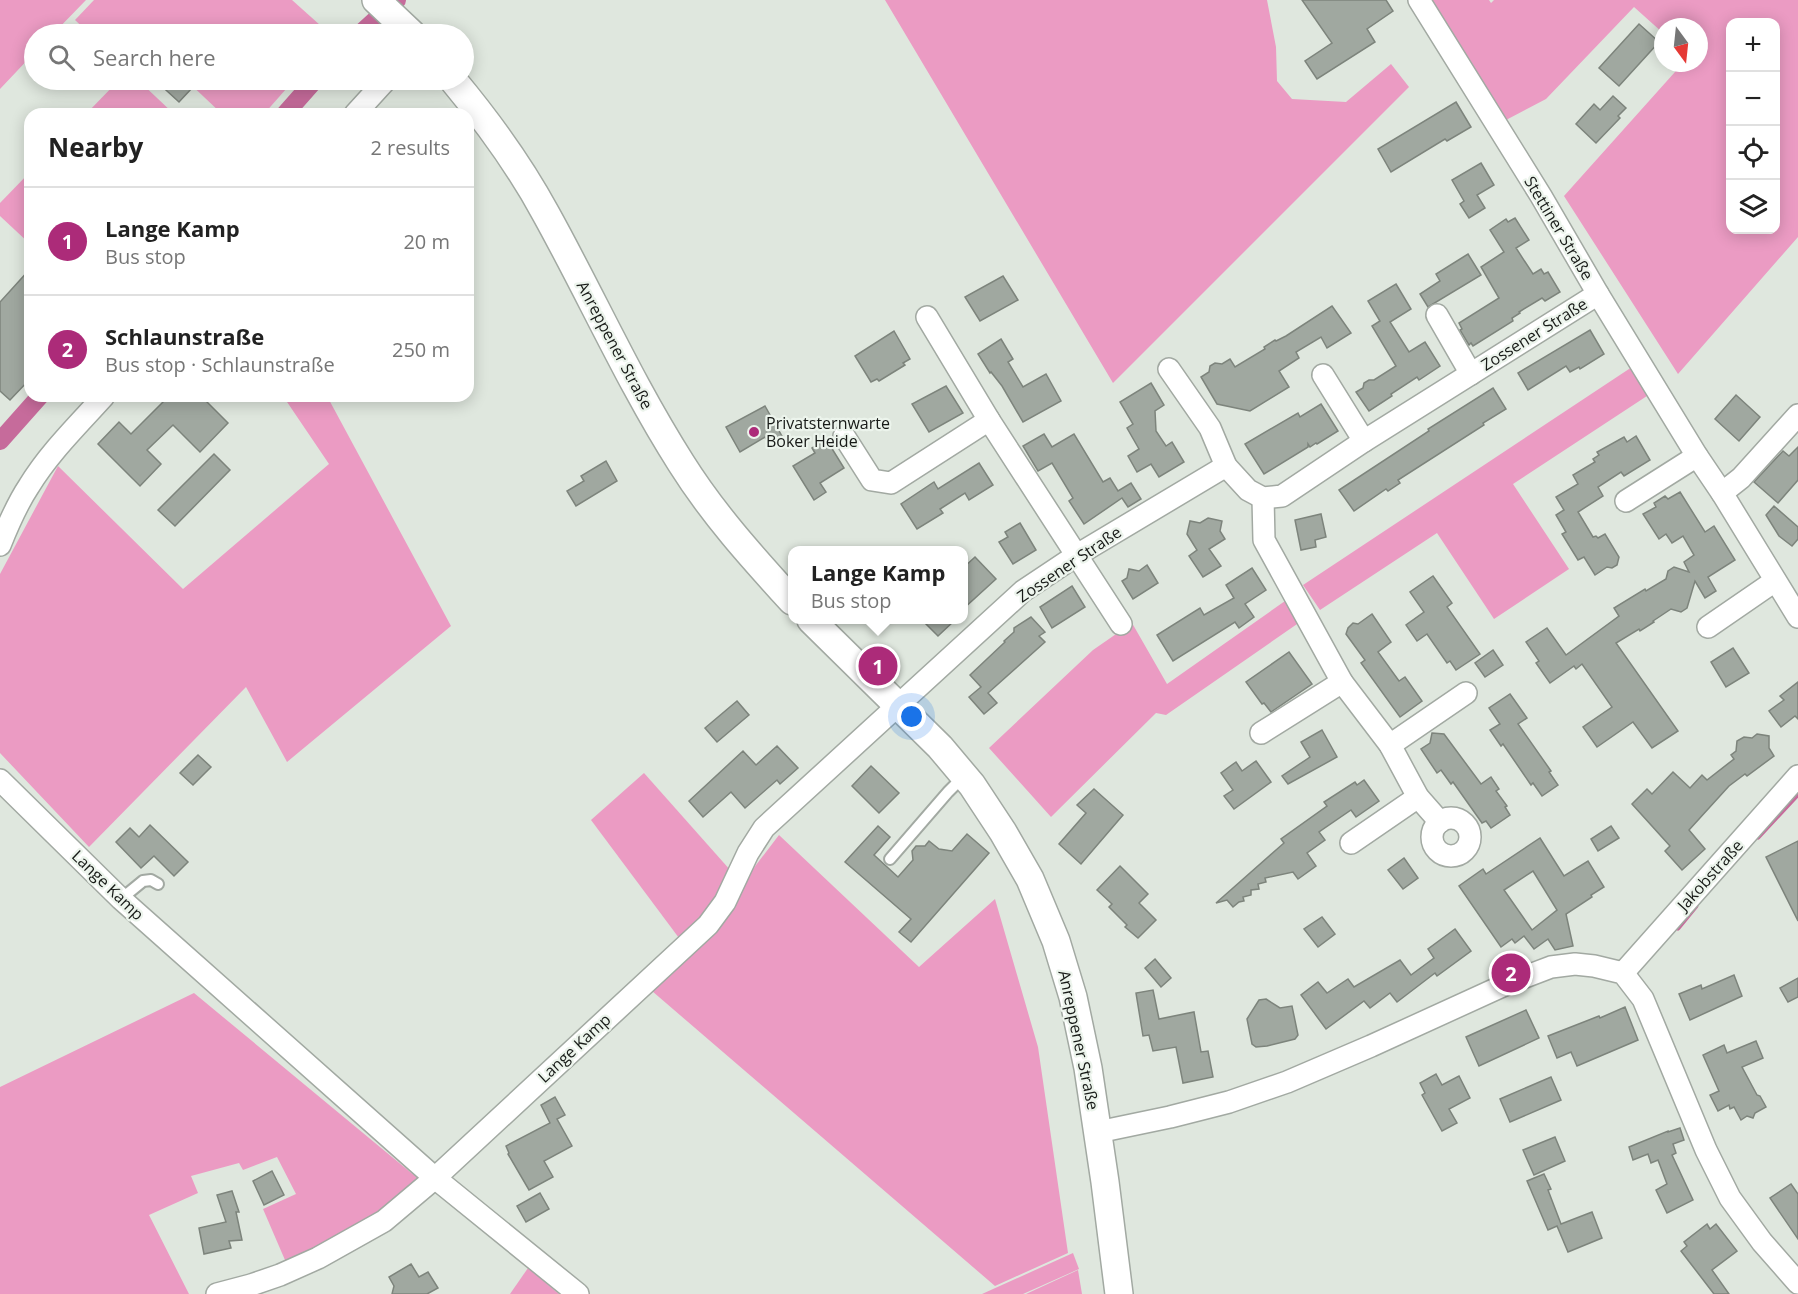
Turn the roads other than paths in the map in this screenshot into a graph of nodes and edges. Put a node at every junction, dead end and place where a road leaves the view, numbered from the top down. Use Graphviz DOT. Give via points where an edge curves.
graph roads {
  1 [pos="1419,0"];
  2 [pos="377,90"];
  3 [pos="462,90"];
  4 [pos="360,108"];
  5 [pos="1598,294"];
  6 [pos="1437,315"];
  7 [pos="927,317"];
  8 [pos="1169,369"];
  9 [pos="1471,374"];
  10 [pos="1323,375"];
  11 [pos="99,402"];
  12 [pos="1798,415"];
  13 [pos="989,420"];
  14 [pos="844,436"];
  15 [pos="1364,441"];
  16 [pos="1697,456"];
  17 [pos="1226,466"];
  18 [pos="1722,493"];
  19 [pos="1263,498"];
  20 [pos="1626,501"];
  21 [pos="0,545"];
  22 [pos="1077,555"];
  23 [pos="1775,581"];
  24 [pos="788,597"];
  25 [pos="1798,617"];
  26 [pos="815,624"];
  27 [pos="1121,624"];
  28 [pos="1708,627"];
  29 [pos="1342,682"];
  30 [pos="1466,693"];
  31 [pos="899,704"];
  32 [pos="1261,733"];
  33 [pos="1390,746"];
  34 [pos="965,776"];
  35 [pos="1798,776"];
  36 [pos="0,780"];
  37 [pos="1418,797"];
  38 [pos="1440,822"];
  39 [pos="1351,843"];
  40 [pos="890,859"];
  41 [pos="158,884"];
  42 [pos="121,899"];
  43 [pos="1623,973"];
  44 [pos="1098,1132"];
  45 [pos="435,1178"];
  46 [pos="1798,1283"];
  47 [pos="217,1294"];
  48 [pos="578,1294"];
  49 [pos="1119,1294"];
  1 -- 5 [label="street, Stettiner Straße"];
  2 -- 4 [label="street"];
  3 -- 24 [label="street, Anreppener Straße" via="488,121 545,213 681,463 745,550"];
  5 -- 9 [label="street, Zossener Straße"];
  5 -- 16 [label="street, Stettiner Straße"];
  6 -- 9 [label="street, Zossener Straße"];
  7 -- 13 [label="street"];
  8 -- 17 [label="street" via="1210,428"];
  9 -- 15 [label="street, Zossener Straße"];
  10 -- 15 [label="street"];
  11 -- 21 [label="street" via="29,485"];
  12 -- 18 [label="street" via="1741,478"];
  13 -- 14 [label="street" via="891,483 872,480"];
  13 -- 22 [label="street"];
  15 -- 19 [label="street, Zossener Straße" via="1282,496"];
  16 -- 18 [label="street, Stettiner Straße"];
  16 -- 20 [label="street"];
  17 -- 19 [label="street" via="1248,490"];
  17 -- 22 [label="street, Zossener Straße"];
  18 -- 23 [label="street, Stettiner Straße"];
  19 -- 29 [label="street" via="1263,540"];
  22 -- 27 [label="street"];
  22 -- 31 [label="street, Zossener Straße" via="1023,591"];
  23 -- 25 [label="street, Stettiner Straße"];
  23 -- 28 [label="street"];
  26 -- 31 [label="street, Anreppener Straße"];
  29 -- 32 [label="street"];
  29 -- 33 [label="street"];
  30 -- 33 [label="street"];
  31 -- 34 [label="street, Anreppener Straße"];
  31 -- 45 [label="street, Lange Kamp" via="764,828 725,902 708,925"];
  33 -- 37 [label="street"];
  34 -- 40 [label="lane"];
  34 -- 44 [label="street, Anreppener Straße" via="1029,879 1056,941 1073,997"];
  35 -- 43 [label="street, Jakobstraße"];
  36 -- 42 [label="street, Lange Kamp"];
  37 -- 38 [label="street"];
  37 -- 39 [label="street"];
  41 -- 42 [label="lane" via="143,881"];
  42 -- 45 [label="street, Lange Kamp"];
  43 -- 44 [label="street" via="1575,964 1551,967 1287,1082 1229,1102"];
  43 -- 46 [label="street" via="1643,999 1730,1198"];
  44 -- 49 [label="street, Anreppener Straße"];
  45 -- 47 [label="street, Lange Kamp" via="384,1221 318,1257 261,1282"];
  45 -- 48 [label="street, Lange Kamp"];
}
